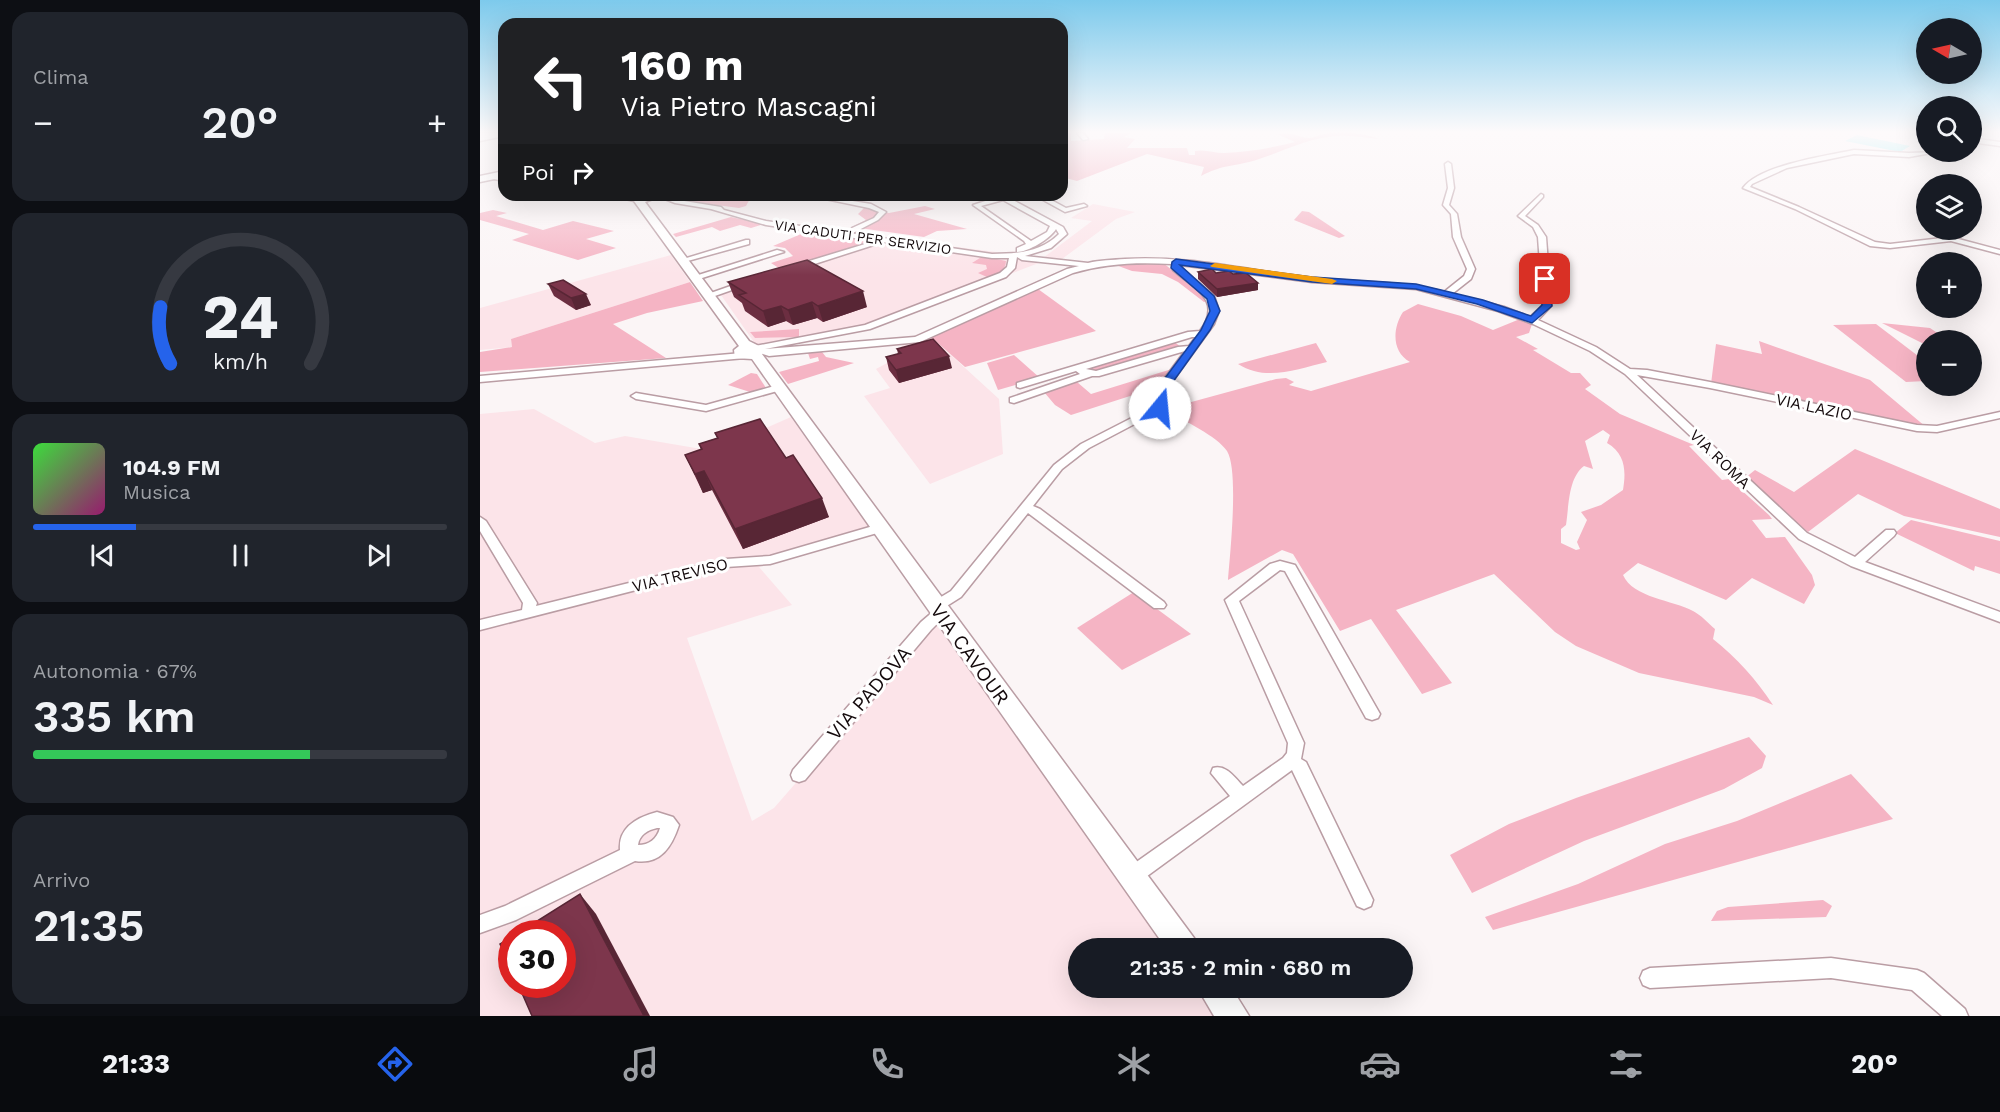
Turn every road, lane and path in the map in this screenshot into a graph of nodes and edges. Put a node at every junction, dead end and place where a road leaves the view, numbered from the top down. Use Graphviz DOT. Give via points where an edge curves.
graph roads {
  1 [pos="1451,180"];
  2 [pos="1755,180"];
  3 [pos="1541,196"];
  4 [pos="648,201"];
  5 [pos="671,201"];
  6 [pos="844,201"];
  7 [pos="987,201"];
  8 [pos="1010,201"];
  9 [pos="1048,201"];
  10 [pos="1084,206"];
  11 [pos="714,208"];
  12 [pos="1054,226"];
  13 [pos="855,230"];
  14 [pos="1016,232"];
  15 [pos="1044,237"];
  16 [pos="1059,239"];
  17 [pos="884,240"];
  18 [pos="746,242"];
  19 [pos="1030,245"];
  20 [pos="780,252"];
  21 [pos="2000,252"];
  22 [pos="1011,254"];
  23 [pos="1044,259"];
  24 [pos="684,260"];
  25 [pos="1176,262"];
  26 [pos="1086,265"];
  27 [pos="793,269"];
  28 [pos="1003,274"];
  29 [pos="696,277"];
  30 [pos="760,280"];
  31 [pos="1446,294"];
  32 [pos="709,296"];
  33 [pos="1532,320"];
  34 [pos="1203,334"];
  35 [pos="1193,348"];
  36 [pos="749,352"];
  37 [pos="1086,370"];
  38 [pos="1629,372"];
  39 [pos="480,379"];
  40 [pos="1020,385"];
  41 [pos="778,388"];
  42 [pos="636,396"];
  43 [pos="1014,400"];
  44 [pos="2000,415"];
  45 [pos="1024,507"];
  46 [pos="480,521"];
  47 [pos="880,528"];
  48 [pos="1890,533"];
  49 [pos="1856,563"];
  50 [pos="1159,605"];
  51 [pos="938,610"];
  52 [pos="528,613"];
  53 [pos="2000,617"];
  54 [pos="480,625"];
  55 [pos="1371,714"];
  56 [pos="1291,761"];
  57 [pos="1219,773"];
  58 [pos="799,775"];
  59 [pos="1242,796"];
  60 [pos="633,852"];
  61 [pos="1132,876"];
  62 [pos="1364,900"];
  63 [pos="480,924"];
  64 [pos="1177,938"];
  65 [pos="1650,978"];
  66 [pos="1958,1016"];
  1 -- 31 [label="street" via="1446,205 1454,214 1457,237 1471,269 1468,277"];
  2 -- 21 [label="street" via="1746,188 1873,244 1890,246 1951,239"];
  3 -- 33 [label="street" via="1521,216 1536,226 1542,239 1547,306"];
  4 -- 24 [label="street, VIA CAVOUR"];
  5 -- 11 [label="street, VIA CADUTI PER SERVIZIO"];
  6 -- 13 [label="street, VIA CADUTI PER SERVIZIO" via="883,212"];
  7 -- 14 [label="street" via="976,205"];
  8 -- 12 [label="street"];
  9 -- 10 [label="street" via="1065,210"];
  11 -- 13 [label="street, VIA CADUTI PER SERVIZIO"];
  11 -- 17 [label="street, VIA CADUTI PER SERVIZIO" via="766,223"];
  12 -- 15 [label="street, VIA CADUTI PER SERVIZIO"];
  12 -- 16 [label="street" via="1063,232"];
  13 -- 22 [label="street, VIA CADUTI PER SERVIZIO"];
  14 -- 15 [label="street"];
  14 -- 19 [label="street"];
  15 -- 16 [label="street"];
  15 -- 19 [label="street, VIA CADUTI PER SERVIZIO"];
  16 -- 22 [label="street, VIA CADUTI PER SERVIZIO" via="1040,249"];
  17 -- 22 [label="street, VIA CADUTI PER SERVIZIO"];
  17 -- 27 [label="street"];
  18 -- 24 [label="street"];
  19 -- 22 [label="street, VIA CADUTI PER SERVIZIO"];
  20 -- 29 [label="street"];
  22 -- 23 [label="street"];
  22 -- 28 [label="street" via="1011,268"];
  23 -- 26 [label="street"];
  23 -- 28 [label="street"];
  24 -- 29 [label="street, VIA CAVOUR"];
  25 -- 26 [label="street, VIA ROMA" via="1144,260"];
  25 -- 31 [label="street, VIA ROMA" via="1312,280 1401,284"];
  25 -- 34 [label="street" via="1176,268 1214,302 1214,315"];
  26 -- 36 [label="street" via="917,340"];
  28 -- 36 [label="street" via="867,327"];
  29 -- 32 [label="street, VIA CAVOUR"];
  30 -- 32 [label="street"];
  31 -- 33 [label="street, VIA ROMA"];
  32 -- 36 [label="street, VIA CAVOUR"];
  33 -- 38 [label="street, VIA ROMA" via="1582,343"];
  34 -- 35 [label="street"];
  34 -- 37 [label="street" via="1191,334"];
  35 -- 37 [label="street"];
  35 -- 45 [label="street, VIA PADOVA" via="1162,390 1160,408 1100,437 1069,458"];
  36 -- 39 [label="street"];
  36 -- 41 [label="street, VIA CAVOUR"];
  37 -- 40 [label="street"];
  37 -- 43 [label="street"];
  38 -- 44 [label="street, VIA LAZIO" via="1713,385 1917,428 1937,429"];
  38 -- 49 [label="street, VIA ROMA" via="1794,530"];
  41 -- 42 [label="street" via="706,408"];
  41 -- 47 [label="street, VIA CAVOUR"];
  45 -- 50 [label="street" via="1036,512"];
  45 -- 51 [label="street, VIA PADOVA" via="956,594"];
  46 -- 52 [label="street" via="530,603"];
  47 -- 51 [label="street, VIA CAVOUR"];
  47 -- 52 [label="street, VIA TREVISO" via="770,560 726,563"];
  48 -- 49 [label="street"];
  49 -- 53 [label="street, VIA ROMA"];
  51 -- 58 [label="street, VIA PADOVA"];
  51 -- 61 [label="street, VIA CAVOUR"];
  52 -- 54 [label="street, VIA TREVISO"];
  55 -- 56 [label="street" via="1290,568 1275,567 1232,600 1296,743"];
  56 -- 59 [label="street"];
  56 -- 62 [label="street" via="1300,767"];
  57 -- 59 [label="street"];
  59 -- 61 [label="street"];
  60 -- 63 [label="street" via="509,914"];
  61 -- 64 [label="street, VIA CAVOUR"];
  65 -- 66 [label="street" via="1831,968 1917,980"];
}
